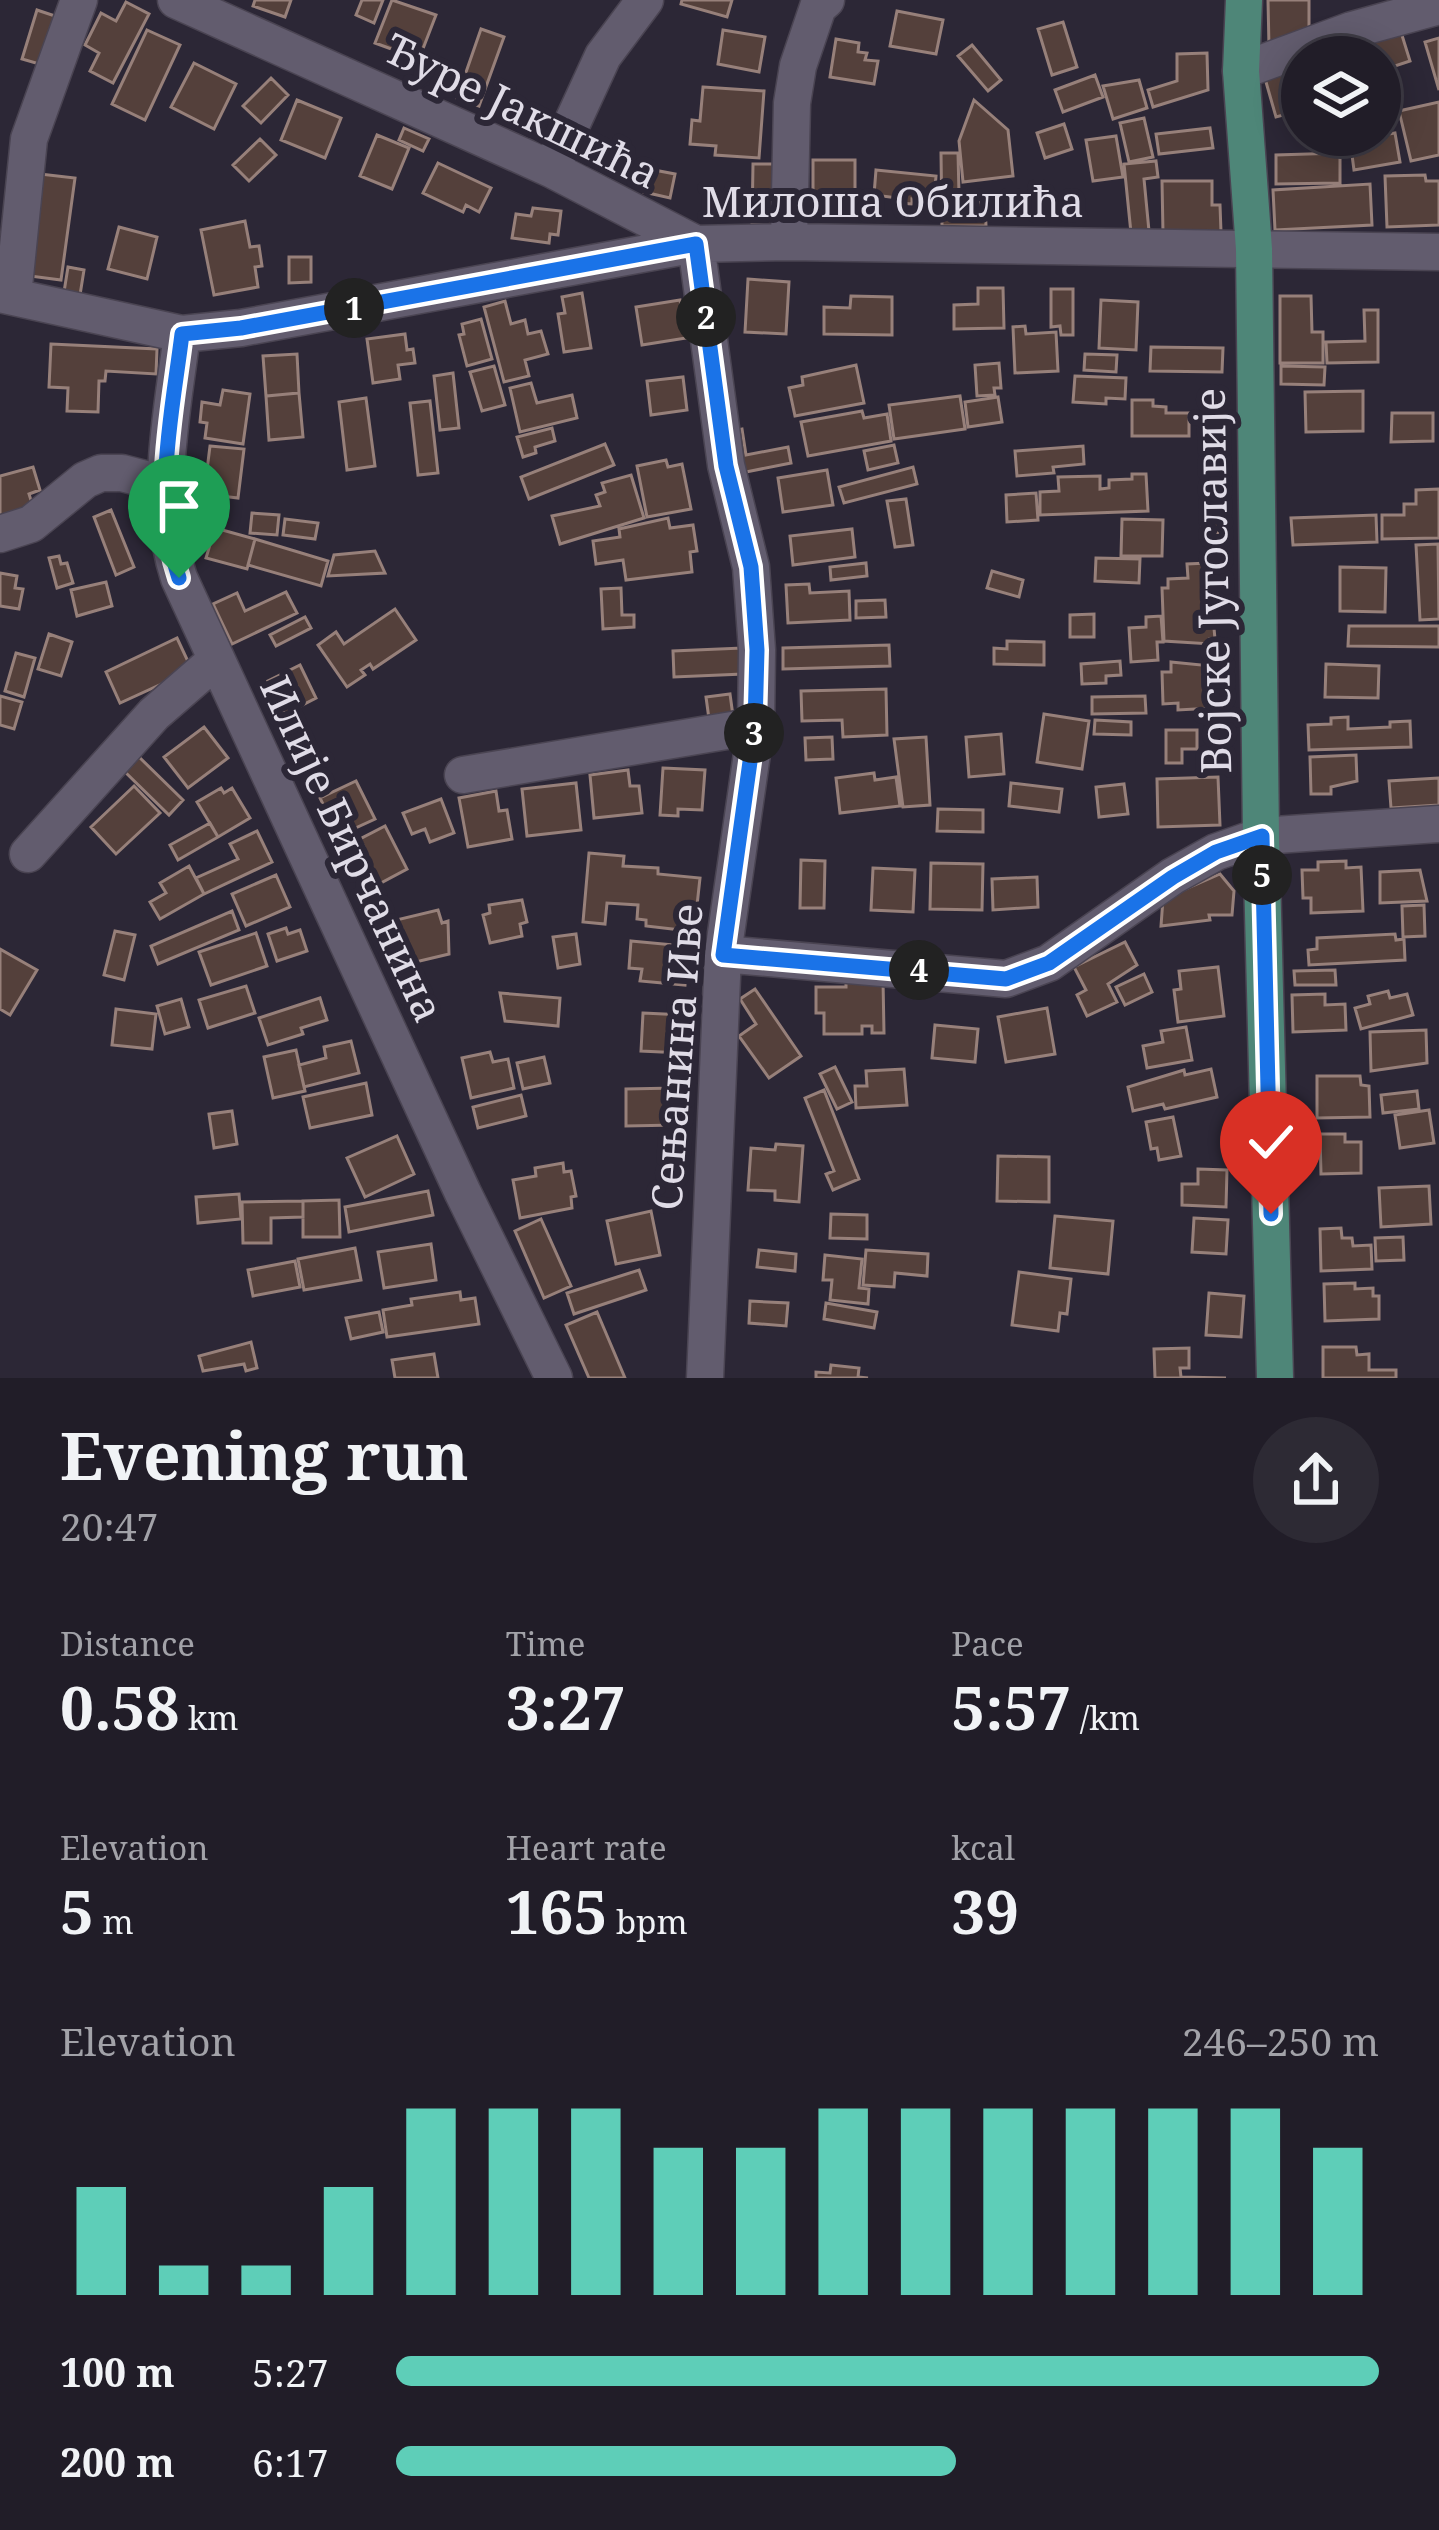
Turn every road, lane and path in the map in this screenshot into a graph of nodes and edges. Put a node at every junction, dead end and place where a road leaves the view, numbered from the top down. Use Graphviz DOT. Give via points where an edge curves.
graph roads {
  1 [pos="79,0"];
  2 [pos="176,0"];
  3 [pos="645,0"];
  4 [pos="826,0"];
  5 [pos="1244,0"];
  6 [pos="1439,6"];
  7 [pos="1241,70"];
  8 [pos="551,169"];
  9 [pos="639,216"];
  10 [pos="789,242"];
  11 [pos="696,244"];
  12 [pos="1254,249"];
  13 [pos="1439,253"];
  14 [pos="634,257"];
  15 [pos="7,295"];
  16 [pos="182,334"];
  17 [pos="164,484"];
  18 [pos="0,534"];
  19 [pos="215,661"];
  20 [pos="755,726"];
  21 [pos="463,776"];
  22 [pos="1439,824"];
  23 [pos="1262,836"];
  24 [pos="28,854"];
  25 [pos="723,955"];
  26 [pos="554,1378"];
  27 [pos="705,1378"];
  28 [pos="1275,1378"];
  1 -- 15 [label="street" via="29,139"];
  2 -- 8 [label="street, Ђуре Јакшића"];
  3 -- 8 [label="street" via="604,56"];
  4 -- 10 [label="street" via="791,103"];
  5 -- 7 [label="main road, Војске Југославије"];
  6 -- 7 [label="street"];
  7 -- 12 [label="main road, Војске Југославије"];
  8 -- 9 [label="street, Ђуре Јакшића"];
  9 -- 11 [label="street, Ђуре Јакшића"];
  9 -- 14 [label="street" via="643,244"];
  10 -- 11 [label="street, Милоша Обилића"];
  10 -- 12 [label="street, Милоша Обилића"];
  11 -- 14 [label="street, Милоша Обилића"];
  11 -- 20 [label="street, Сењанина Иве" via="726,466 751,567"];
  12 -- 13 [label="street, Милоша Обилића"];
  12 -- 23 [label="main road, Војске Југославије"];
  14 -- 16 [label="street, Милоша Обилића"];
  15 -- 16 [label="street, Милоша Обилића"];
  16 -- 17 [label="street, Илије Бирчанина"];
  17 -- 18 [label="street" via="101,473 31,524"];
  17 -- 19 [label="street, Илије Бирчанина" via="170,550"];
  19 -- 24 [label="street" via="154,714"];
  19 -- 26 [label="street, Илије Бирчанина"];
  20 -- 21 [label="street"];
  20 -- 25 [label="street, Сењанина Иве"];
  22 -- 23 [label="street"];
  23 -- 25 [label="street" via="1216,852 1049,963 1006,979"];
  23 -- 28 [label="main road, Војске Југославије"];
  25 -- 27 [label="street, Сењанина Иве"];
}
